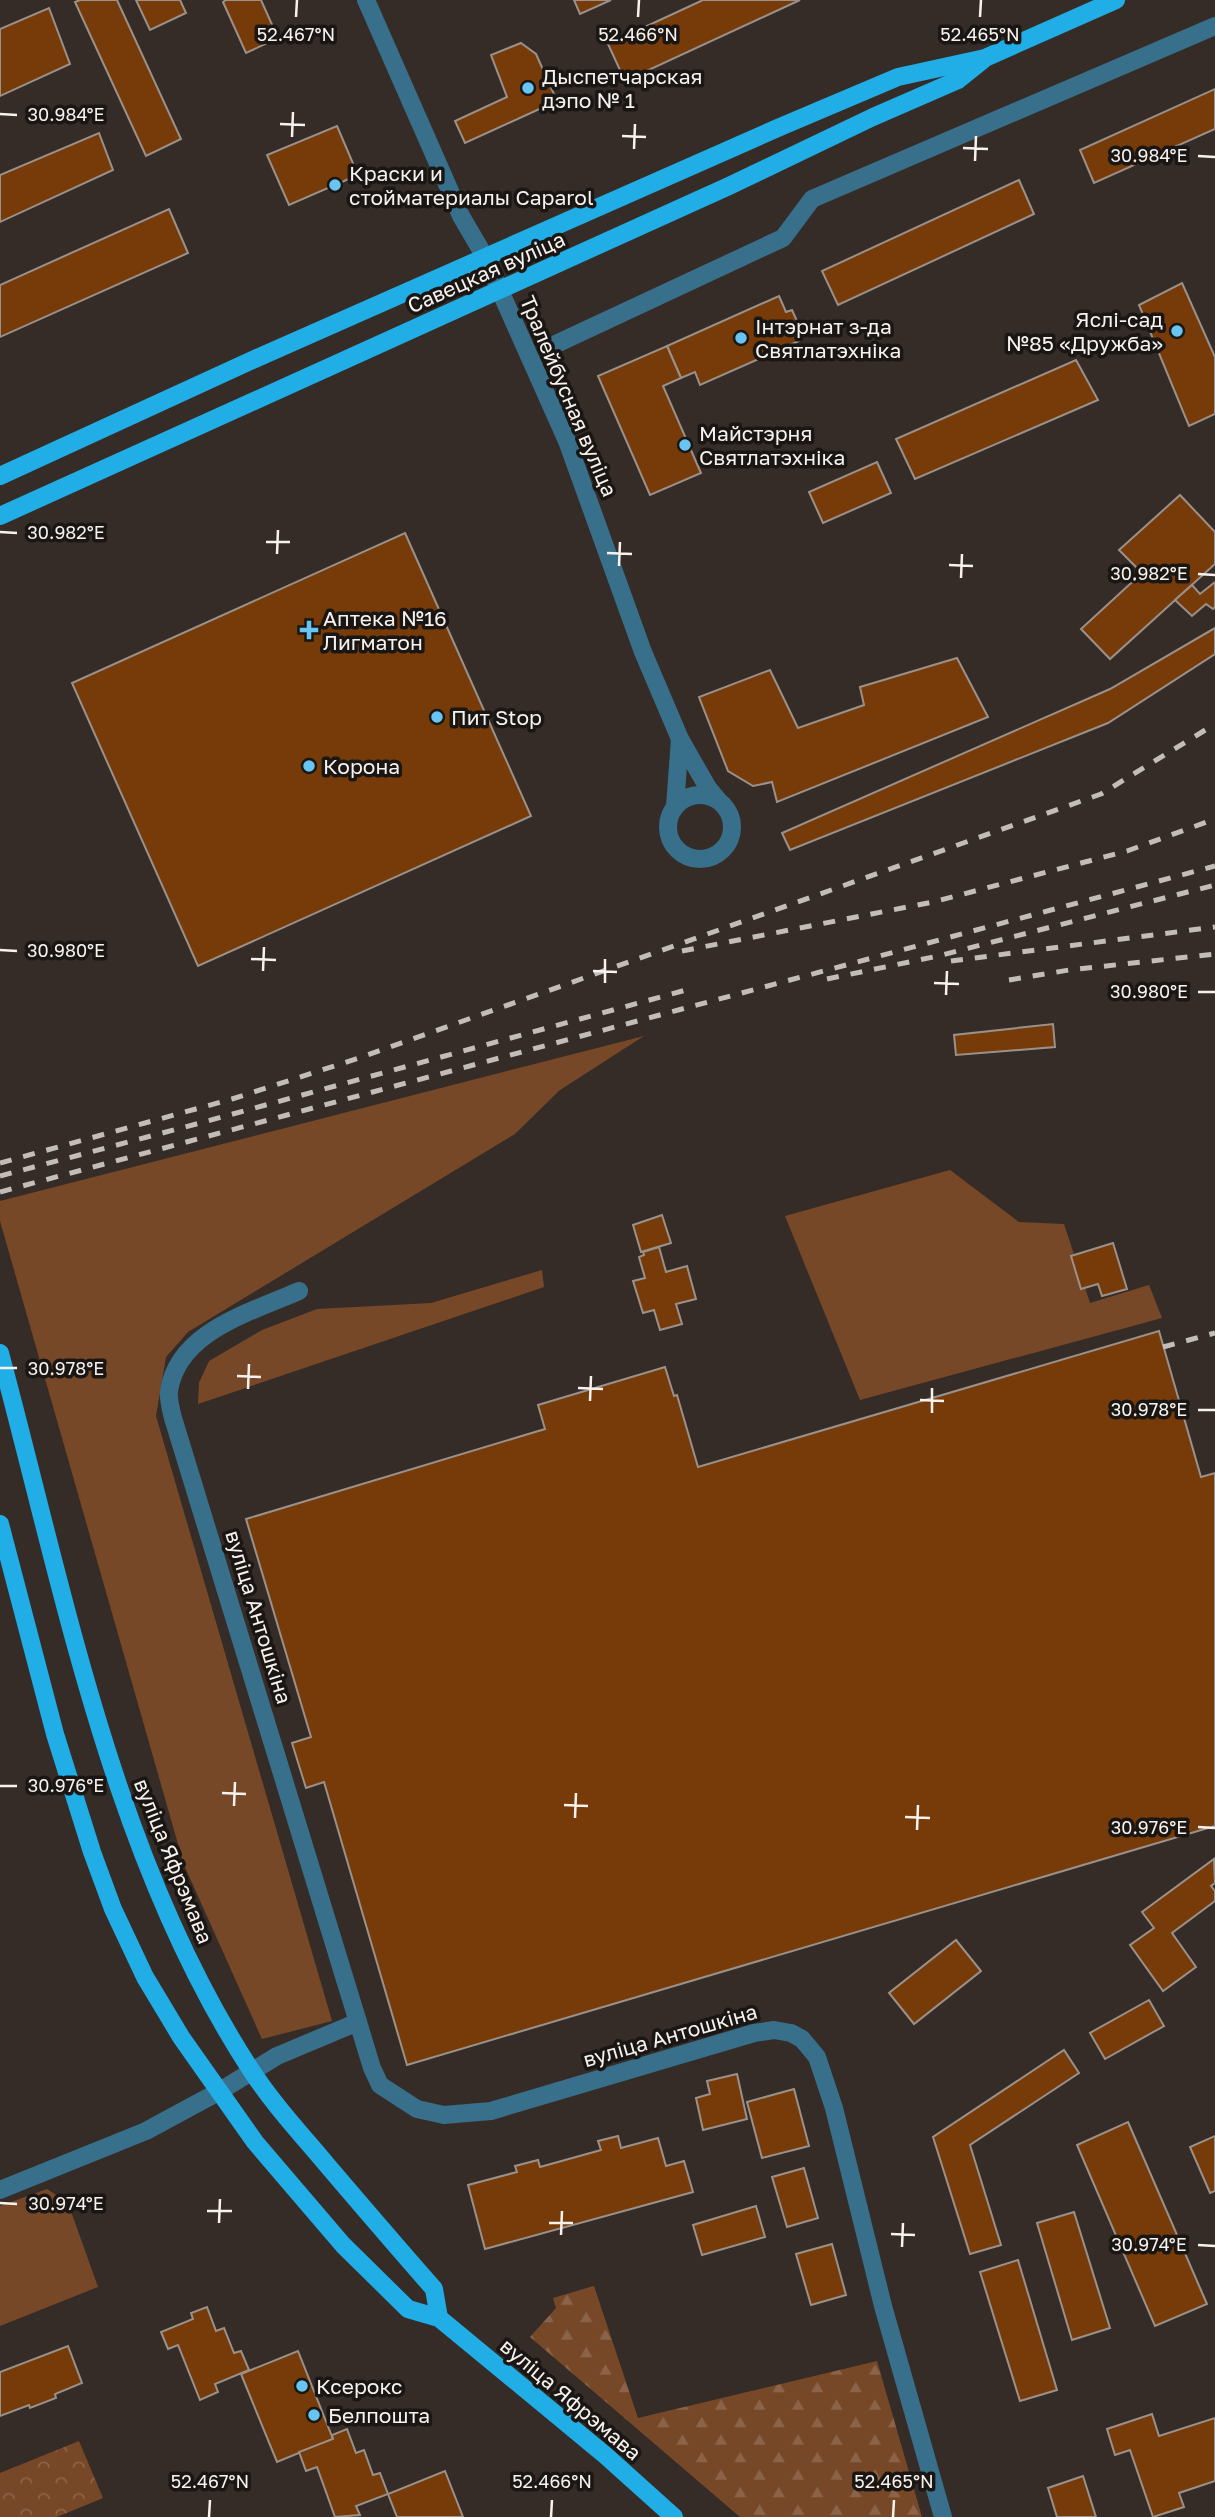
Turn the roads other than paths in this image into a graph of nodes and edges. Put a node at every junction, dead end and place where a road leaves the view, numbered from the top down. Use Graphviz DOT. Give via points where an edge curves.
graph roads {
  1 [pos="366,0"];
  2 [pos="1116,0"];
  3 [pos="1215,26"];
  4 [pos="985,58"];
  5 [pos="485,257"];
  6 [pos="500,291"];
  7 [pos="556,344"];
  8 [pos="0,476"];
  9 [pos="0,516"];
  10 [pos="680,739"];
  11 [pos="718,800"];
  12 [pos="675,806"];
  13 [pos="299,1291"];
  14 [pos="0,1353"];
  15 [pos="0,1524"];
  16 [pos="358,2022"];
  17 [pos="251,2071"];
  18 [pos="220,2091"];
  19 [pos="0,2190"];
  20 [pos="439,2318"];
  21 [pos="674,2517"];
  22 [pos="943,2517"];
  1 -- 5 [label="street, Тралейбусная вуліца" via="461,216"];
  2 -- 4 [label="main road, Савецкая вуліца"];
  3 -- 7 [label="street" via="812,199 783,238"];
  4 -- 5 [label="main road, Савецкая вуліца" via="898,77"];
  4 -- 6 [label="main road, Савецкая вуліца" via="958,80"];
  5 -- 6 [label="street, Тралейбусная вуліца"];
  5 -- 8 [label="main road, Савецкая вуліца"];
  6 -- 9 [label="main road, Савецкая вуліца"];
  6 -- 10 [label="street, Тралейбусная вуліца" via="567,441 643,652"];
  10 -- 11 [label="street, Тралейбусная вуліца"];
  10 -- 12 [label="street, Тралейбусная вуліца"];
  11 -- 12 [label="street" via="703,794"];
  11 -- 12 [label="street" via="729,811 729,842 704,859 676,849 669,835"];
  13 -- 16 [label="street, вуліца Антошкіна" via="203,1335 174,1374 168,1393"];
  14 -- 17 [label="main road, вуліца Яфрэмава" via="112,1768 184,1950"];
  15 -- 18 [label="main road, вуліца Яфрэмава" via="55,1734 113,1909 145,1977"];
  16 -- 17 [label="street"];
  16 -- 22 [label="street, вуліца Антошкіна" via="380,2085 417,2109 444,2115 491,2111 754,2033 774,2030 802,2039 817,2057 834,2108 883,2306"];
  17 -- 18 [label="street"];
  17 -- 20 [label="main road, вуліца Яфрэмава" via="434,2289"];
  18 -- 19 [label="street" via="146,2131"];
  18 -- 20 [label="main road, вуліца Яфрэмава" via="254,2142 343,2245 408,2309"];
  20 -- 21 [label="main road, вуліца Яфрэмава"];
}
